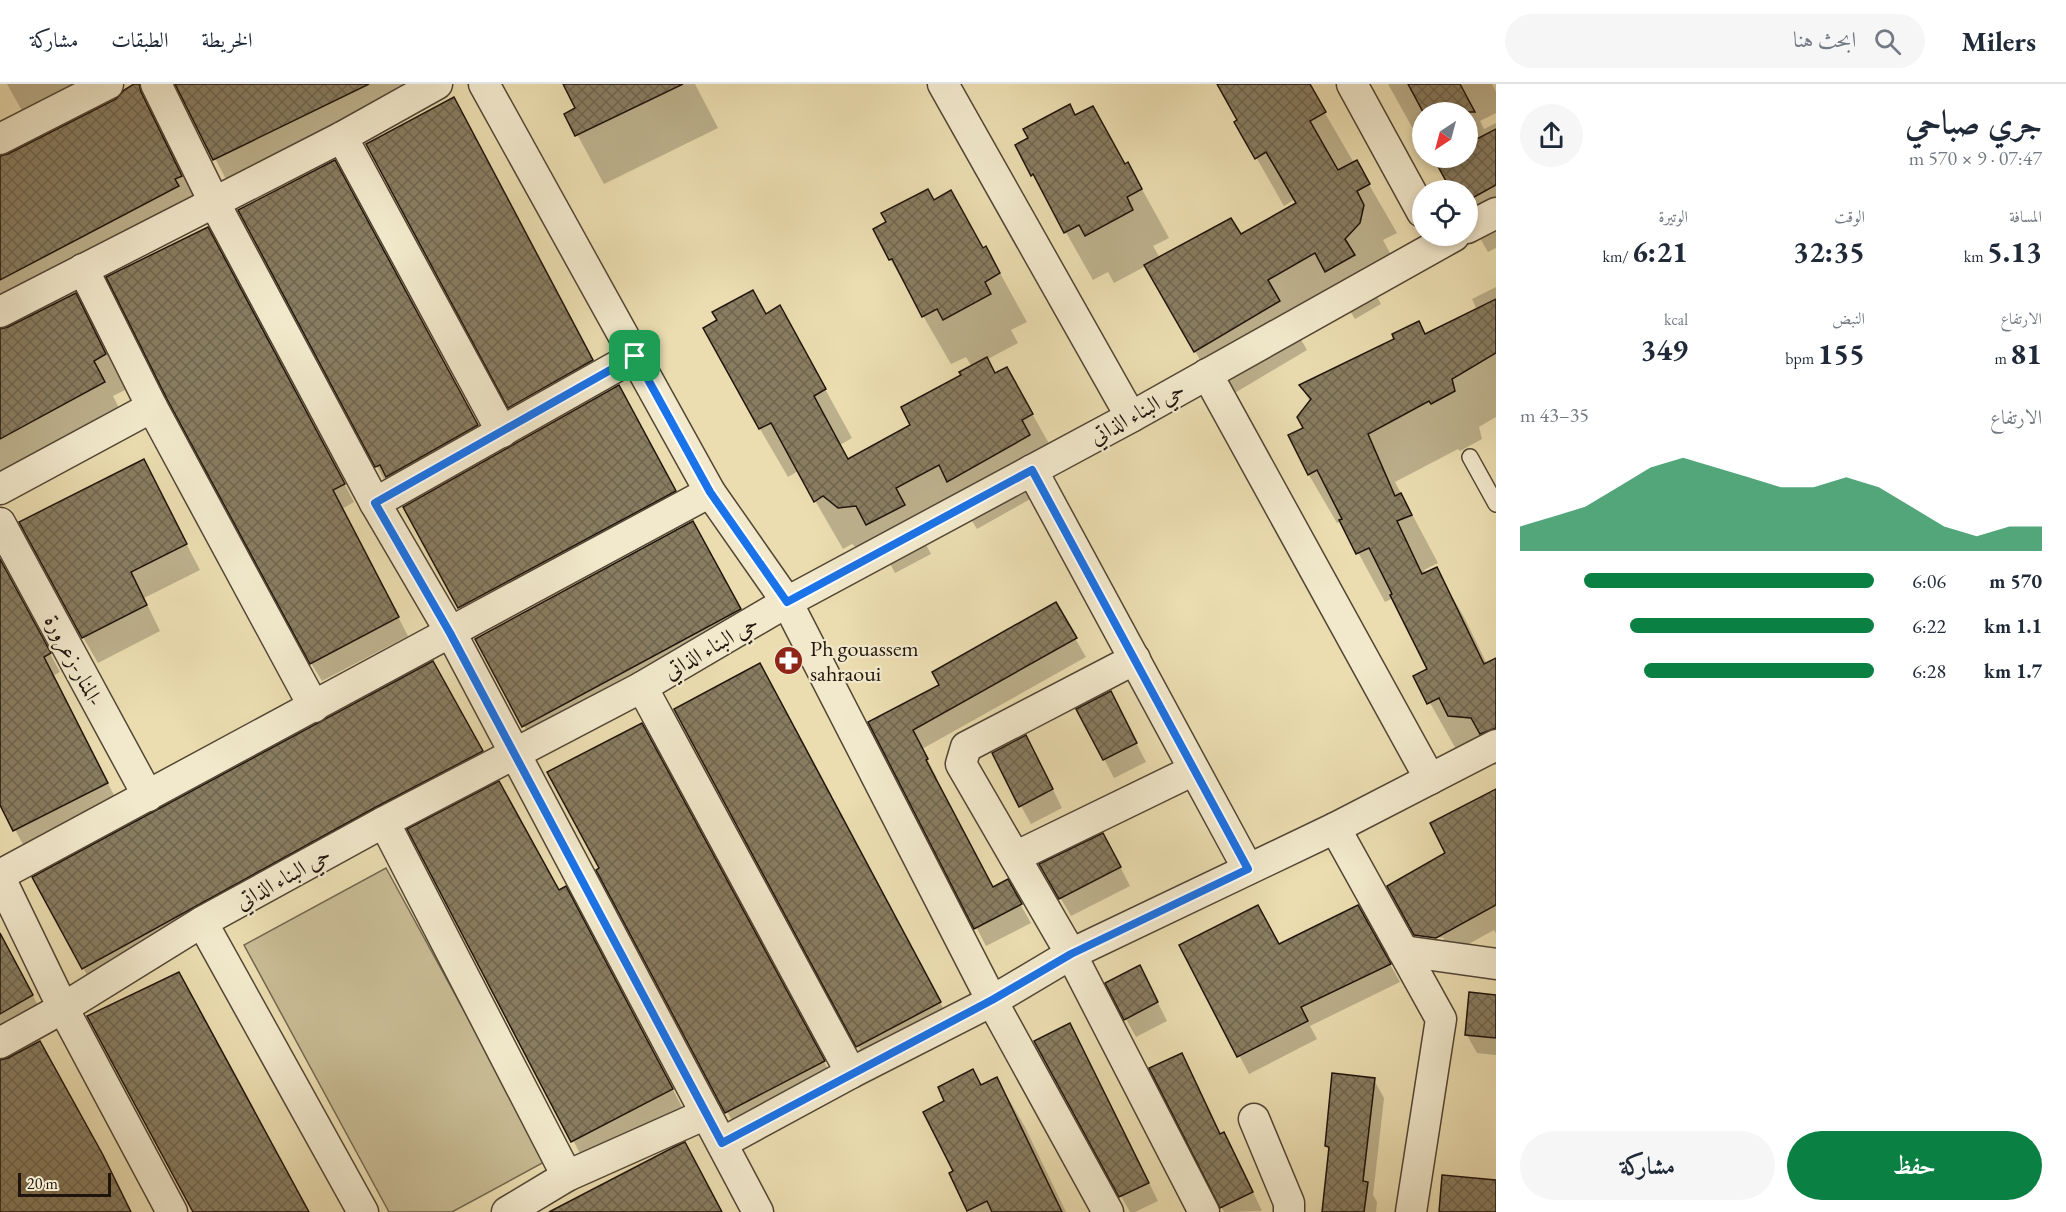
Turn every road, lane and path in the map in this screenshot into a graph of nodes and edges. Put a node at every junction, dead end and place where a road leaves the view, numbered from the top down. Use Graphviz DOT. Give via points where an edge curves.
graph roads {
  1 [pos="108,84"];
  2 [pos="156,84"];
  3 [pos="437,84"];
  4 [pos="484,84"];
  5 [pos="943,84"];
  6 [pos="1352,84"];
  7 [pos="2,132"];
  8 [pos="342,137"];
  9 [pos="1412,194"];
  10 [pos="214,202"];
  11 [pos="1496,213"];
  12 [pos="1478,222"];
  13 [pos="1428,246"];
  14 [pos="83,269"];
  15 [pos="0,312"];
  16 [pos="635,356"];
  17 [pos="1207,374"];
  18 [pos="153,407"];
  19 [pos="1131,417"];
  20 [pos="502,432"];
  21 [pos="1470,458"];
  22 [pos="1032,470"];
  23 [pos="0,489"];
  24 [pos="710,492"];
  25 [pos="375,503"];
  26 [pos="1496,504"];
  27 [pos="0,524"];
  28 [pos="787,602"];
  29 [pos="450,633"];
  30 [pos="1135,659"];
  31 [pos="642,687"];
  32 [pos="314,707"];
  33 [pos="1496,745"];
  34 [pos="515,754"];
  35 [pos="1194,770"];
  36 [pos="1430,779"];
  37 [pos="148,796"];
  38 [pos="384,822"];
  39 [pos="1335,828"];
  40 [pos="1015,857"];
  41 [pos="1248,869"];
  42 [pos="0,877"];
  43 [pos="202,922"];
  44 [pos="1403,951"];
  45 [pos="1071,954"];
  46 [pos="1496,964"];
  47 [pos="992,1000"];
  48 [pos="63,1008"];
  49 [pos="0,1043"];
  50 [pos="851,1073"];
  51 [pos="705,1114"];
  52 [pos="1254,1119"];
  53 [pos="722,1143"];
  54 [pos="567,1176"];
  55 [pos="1193,1209"];
  56 [pos="172,1212"];
  57 [pos="363,1212"];
  58 [pos="507,1212"];
  59 [pos="758,1212"];
  60 [pos="1108,1212"];
  61 [pos="1288,1212"];
  62 [pos="1411,1212"];
  1 -- 7 [label="street"];
  2 -- 10 [label="street"];
  3 -- 8 [label="street"];
  4 -- 16 [label="street"];
  5 -- 19 [label="street"];
  6 -- 9 [label="street"];
  8 -- 10 [label="street"];
  8 -- 20 [label="street"];
  10 -- 14 [label="street"];
  10 -- 25 [label="street"];
  11 -- 12 [label="street"];
  13 -- 17 [label="street, حي البناء الذاتي"];
  14 -- 15 [label="street"];
  14 -- 18 [label="street"];
  16 -- 20 [label="street"];
  16 -- 24 [label="street"];
  17 -- 19 [label="street, حي البناء الذاتي"];
  17 -- 36 [label="street"];
  18 -- 23 [label="street"];
  18 -- 32 [label="street"];
  19 -- 22 [label="street, حي البناء الذاتي"];
  20 -- 25 [label="street"];
  21 -- 26 [label="lane"];
  22 -- 28 [label="street, حي البناء الذاتي"];
  22 -- 30 [label="street"];
  24 -- 28 [label="street"];
  24 -- 29 [label="street"];
  25 -- 29 [label="street"];
  27 -- 37 [label="street, المنار-زعرورة-"];
  28 -- 31 [label="street, حي البناء الذاتي"];
  28 -- 47 [label="street"];
  29 -- 32 [label="street"];
  29 -- 34 [label="street"];
  30 -- 35 [label="street"];
  30 -- 40 [label="street" via="966,747 961,764"];
  31 -- 34 [label="street, حي البناء الذاتي"];
  31 -- 50 [label="street"];
  32 -- 37 [label="street"];
  33 -- 36 [label="street"];
  34 -- 38 [label="street, حي البناء الذاتي"];
  34 -- 51 [label="street"];
  35 -- 40 [label="street"];
  35 -- 41 [label="street"];
  36 -- 39 [label="street"];
  37 -- 42 [label="street"];
  38 -- 43 [label="street, حي البناء الذاتي"];
  38 -- 54 [label="street"];
  39 -- 41 [label="street"];
  39 -- 44 [label="street"];
  40 -- 45 [label="street"];
  41 -- 45 [label="street"];
  42 -- 48 [label="street"];
  43 -- 48 [label="street, حي البناء الذاتي"];
  43 -- 57 [label="street"];
  44 -- 46 [label="street"];
  44 -- 62 [label="street" via="1441,1019"];
  45 -- 47 [label="street"];
  45 -- 55 [label="street"];
  47 -- 50 [label="street"];
  47 -- 60 [label="street"];
  48 -- 49 [label="street, حي البناء الذاتي"];
  48 -- 56 [label="street"];
  50 -- 53 [label="street"];
  51 -- 53 [label="street"];
  51 -- 54 [label="street"];
  52 -- 61 [label="street" via="1289,1203"];
  53 -- 59 [label="street"];
  54 -- 58 [label="street"];
}
